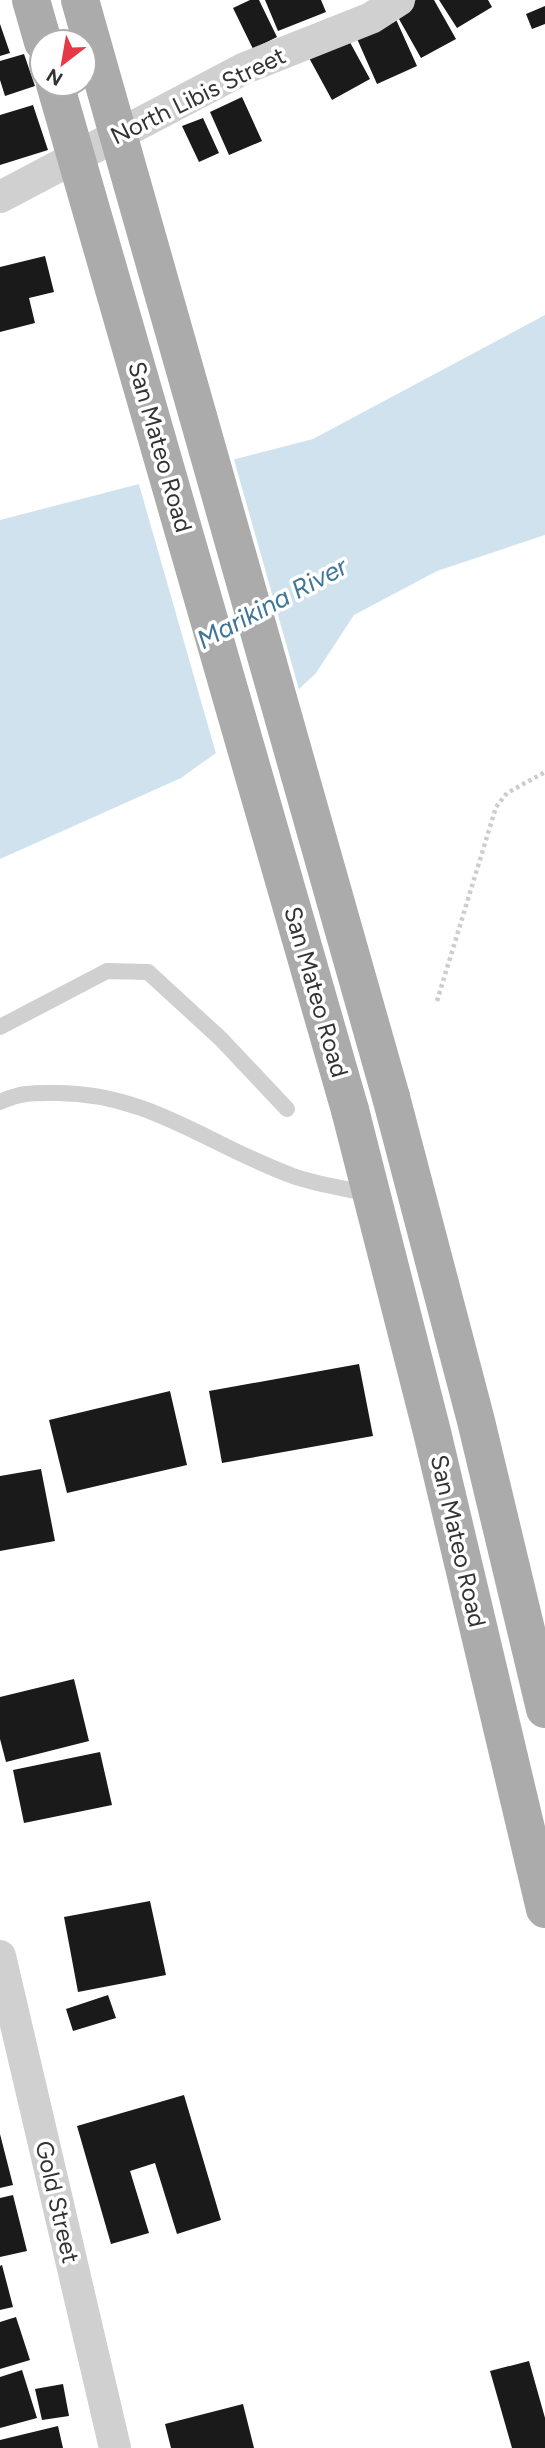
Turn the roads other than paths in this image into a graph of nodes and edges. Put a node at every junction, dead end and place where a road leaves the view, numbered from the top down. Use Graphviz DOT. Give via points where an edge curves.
graph roads {
  1 [pos="31,0"];
  2 [pos="80,0"];
  3 [pos="399,0"];
  4 [pos="39,28"];
  5 [pos="59,98"];
  6 [pos="0,197"];
  7 [pos="0,1027"];
  8 [pos="0,1102"];
  9 [pos="287,1109"];
  10 [pos="373,1195"];
  11 [pos="545,1709"];
  12 [pos="545,1909"];
  13 [pos="0,1956"];
  14 [pos="115,2448"];
  1 -- 4 [label="main road"];
  2 -- 11 [label="main road, San Mateo Road, bridge" via="391,1097 476,1420"];
  3 -- 6 [label="street, North Libis Street" via="371,18 244,68"];
  5 -- 10 [label="main road, San Mateo Road, bridge"];
  7 -- 9 [label="lane" via="107,971 148,972 221,1039"];
  8 -- 10 [label="lane" via="20,1093 89,1093 154,1110 296,1177"];
  10 -- 12 [label="main road, San Mateo Road"];
  13 -- 14 [label="street, Gold Street"];
}
